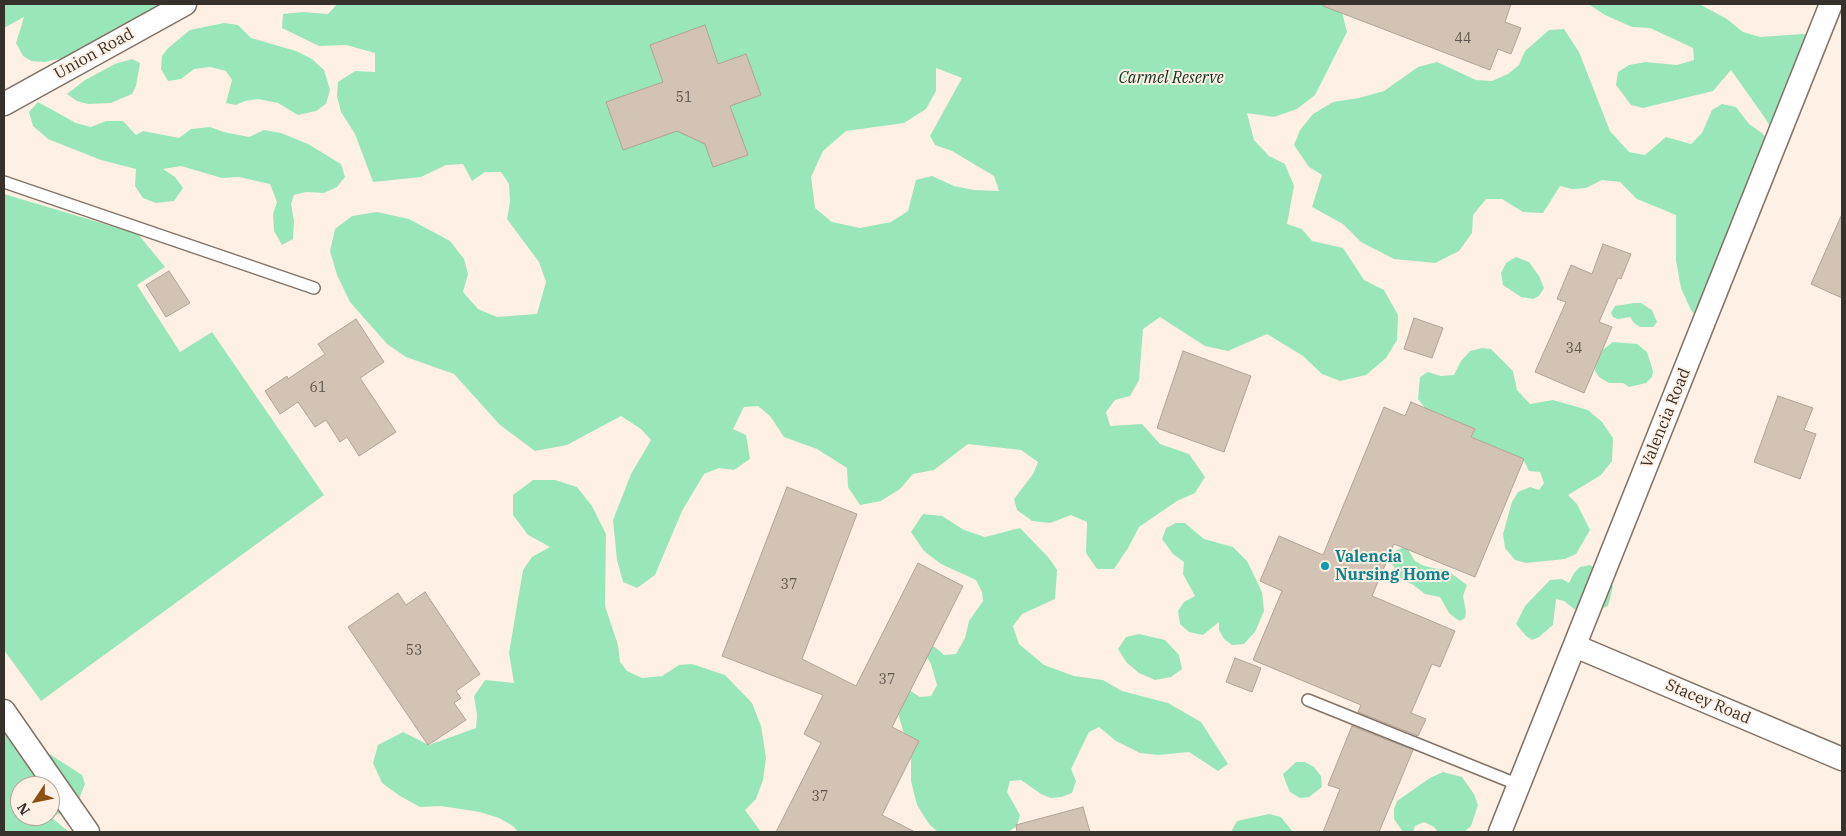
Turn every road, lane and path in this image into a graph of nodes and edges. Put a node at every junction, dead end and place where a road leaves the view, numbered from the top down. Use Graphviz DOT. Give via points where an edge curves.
graph roads {
  1 [pos="185,4"];
  2 [pos="1831,4"];
  3 [pos="4,104"];
  4 [pos="4,182"];
  5 [pos="314,288"];
  6 [pos="1575,646"];
  7 [pos="1308,700"];
  8 [pos="4,710"];
  9 [pos="1842,759"];
  10 [pos="1519,785"];
  11 [pos="88,832"];
  12 [pos="1500,832"];
  1 -- 3 [label="street, Union Road"];
  2 -- 6 [label="street, Valencia Road"];
  4 -- 5 [label="lane"];
  6 -- 9 [label="street, Stacey Road"];
  6 -- 10 [label="street, Valencia Road"];
  7 -- 10 [label="lane"];
  8 -- 11 [label="street"];
  10 -- 12 [label="street, Valencia Road"];
}
